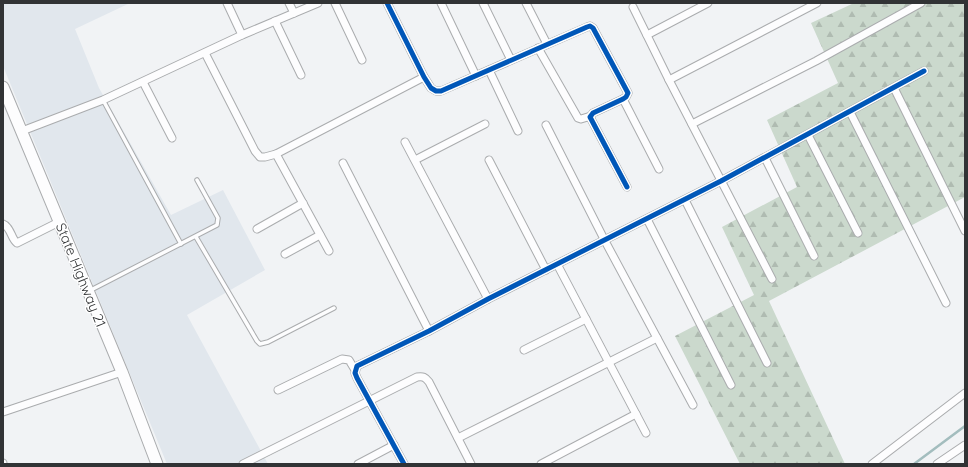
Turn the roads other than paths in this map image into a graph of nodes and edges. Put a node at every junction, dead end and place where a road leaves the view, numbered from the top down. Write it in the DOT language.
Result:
graph roads {
  1 [pos="227,3"];
  2 [pos="289,3"];
  3 [pos="318,3"];
  4 [pos="334,3"];
  5 [pos="387,3"];
  6 [pos="441,3"];
  7 [pos="483,3"];
  8 [pos="526,3"];
  9 [pos="708,3"];
  10 [pos="817,3"];
  11 [pos="921,3"];
  12 [pos="633,7"];
  13 [pos="294,13"];
  14 [pos="275,21"];
  15 [pos="242,35"];
  16 [pos="647,35"];
  17 [pos="547,44"];
  18 [pos="538,48"];
  19 [pos="205,53"];
  20 [pos="362,60"];
  21 [pos="511,60"];
  22 [pos="489,70"];
  23 [pos="924,71"];
  24 [pos="301,75"];
  25 [pos="476,76"];
  26 [pos="424,78"];
  27 [pos="669,80"];
  28 [pos="143,82"];
  29 [pos="3,87"];
  30 [pos="894,88"];
  31 [pos="623,99"];
  32 [pos="5,100"];
  33 [pos="103,100"];
  34 [pos="850,112"];
  35 [pos="591,116"];
  36 [pos="484,124"];
  37 [pos="692,124"];
  38 [pos="546,125"];
  39 [pos="518,131"];
  40 [pos="22,132"];
  41 [pos="808,135"];
  42 [pos="172,138"];
  43 [pos="405,142"];
  44 [pos="276,154"];
  45 [pos="765,158"];
  46 [pos="415,160"];
  47 [pos="489,160"];
  48 [pos="344,163"];
  49 [pos="659,169"];
  50 [pos="198,180"];
  51 [pos="721,181"];
  52 [pos="627,187"];
  53 [pos="685,200"];
  54 [pos="303,203"];
  55 [pos="647,219"];
  56 [pos="59,222"];
  57 [pos="3,224"];
  58 [pos="257,229"];
  59 [pos="965,231"];
  60 [pos="858,233"];
  61 [pos="320,235"];
  62 [pos="196,236"];
  63 [pos="605,241"];
  64 [pos="181,244"];
  65 [pos="329,251"];
  66 [pos="285,254"];
  67 [pos="814,256"];
  68 [pos="557,264"];
  69 [pos="546,270"];
  70 [pos="772,279"];
  71 [pos="87,291"];
  72 [pos="488,299"];
  73 [pos="946,303"];
  74 [pos="334,308"];
  75 [pos="586,318"];
  76 [pos="429,331"];
  77 [pos="657,338"];
  78 [pos="524,350"];
  79 [pos="610,362"];
  80 [pos="767,363"];
  81 [pos="355,370"];
  82 [pos="122,372"];
  83 [pos="731,385"];
  84 [pos="278,390"];
  85 [pos="965,393"];
  86 [pos="369,401"];
  87 [pos="693,405"];
  88 [pos="3,412"];
  89 [pos="636,414"];
  90 [pos="646,433"];
  91 [pos="458,438"];
  92 [pos="965,445"];
  93 [pos="394,446"];
  94 [pos="157,464"];
  95 [pos="243,464"];
  96 [pos="358,464"];
  97 [pos="404,464"];
  98 [pos="471,464"];
  99 [pos="541,464"];
  100 [pos="872,464"];
  101 [pos="938,464"];
  1 -- 15 [label="street"];
  2 -- 13 [label="street"];
  3 -- 13 [label="street"];
  4 -- 20 [label="street"];
  5 -- 26 [label="street"];
  6 -- 25 [label="street"];
  7 -- 21 [label="street"];
  8 -- 17 [label="street"];
  9 -- 16 [label="street"];
  10 -- 27 [label="street"];
  11 -- 37 [label="street"];
  12 -- 16 [label="street"];
  13 -- 14 [label="street"];
  14 -- 15 [label="street"];
  14 -- 24 [label="street"];
  15 -- 19 [label="street"];
  16 -- 27 [label="street"];
  17 -- 18 [label="street"];
  17 -- 31 [label="street"];
  18 -- 21 [label="street"];
  18 -- 35 [label="street"];
  19 -- 28 [label="street"];
  19 -- 44 [label="street"];
  21 -- 22 [label="street"];
  22 -- 25 [label="street"];
  22 -- 39 [label="street"];
  23 -- 30 [label="street"];
  25 -- 26 [label="street"];
  26 -- 44 [label="street"];
  27 -- 37 [label="street"];
  28 -- 33 [label="street"];
  28 -- 42 [label="street"];
  29 -- 32 [label="highway, State Highway 21"];
  30 -- 34 [label="street"];
  30 -- 59 [label="street"];
  31 -- 35 [label="street"];
  31 -- 49 [label="street"];
  32 -- 40 [label="highway, State Highway 21"];
  33 -- 40 [label="street"];
  33 -- 64 [label="lane"];
  34 -- 41 [label="street"];
  34 -- 73 [label="street"];
  35 -- 52 [label="street"];
  36 -- 46 [label="street"];
  37 -- 51 [label="street"];
  38 -- 63 [label="street"];
  40 -- 56 [label="highway, State Highway 21"];
  41 -- 45 [label="street"];
  41 -- 60 [label="street"];
  43 -- 46 [label="street"];
  44 -- 54 [label="street"];
  45 -- 51 [label="street"];
  45 -- 67 [label="street"];
  46 -- 72 [label="street"];
  47 -- 69 [label="street"];
  48 -- 76 [label="street"];
  50 -- 62 [label="lane"];
  51 -- 53 [label="street"];
  51 -- 70 [label="street"];
  53 -- 55 [label="street"];
  53 -- 80 [label="street"];
  54 -- 58 [label="street"];
  54 -- 61 [label="street"];
  55 -- 63 [label="street"];
  55 -- 83 [label="street"];
  56 -- 57 [label="street"];
  56 -- 71 [label="highway, State Highway 21"];
  61 -- 65 [label="street"];
  61 -- 66 [label="street"];
  62 -- 64 [label="lane"];
  62 -- 74 [label="lane"];
  63 -- 68 [label="street"];
  63 -- 77 [label="street"];
  64 -- 71 [label="lane"];
  68 -- 69 [label="street"];
  68 -- 75 [label="street"];
  69 -- 72 [label="street"];
  71 -- 82 [label="highway, State Highway 21"];
  72 -- 76 [label="street"];
  75 -- 78 [label="street"];
  75 -- 79 [label="street"];
  76 -- 81 [label="street"];
  77 -- 79 [label="street"];
  77 -- 87 [label="street"];
  79 -- 89 [label="street"];
  79 -- 91 [label="street"];
  81 -- 84 [label="street"];
  81 -- 86 [label="street"];
  82 -- 88 [label="street"];
  82 -- 94 [label="highway, State Highway 21"];
  85 -- 100 [label="street"];
  86 -- 91 [label="street"];
  86 -- 93 [label="street"];
  86 -- 95 [label="street"];
  89 -- 90 [label="street"];
  89 -- 99 [label="street"];
  91 -- 98 [label="street"];
  92 -- 101 [label="street"];
  93 -- 96 [label="street"];
  93 -- 97 [label="street"];
}
